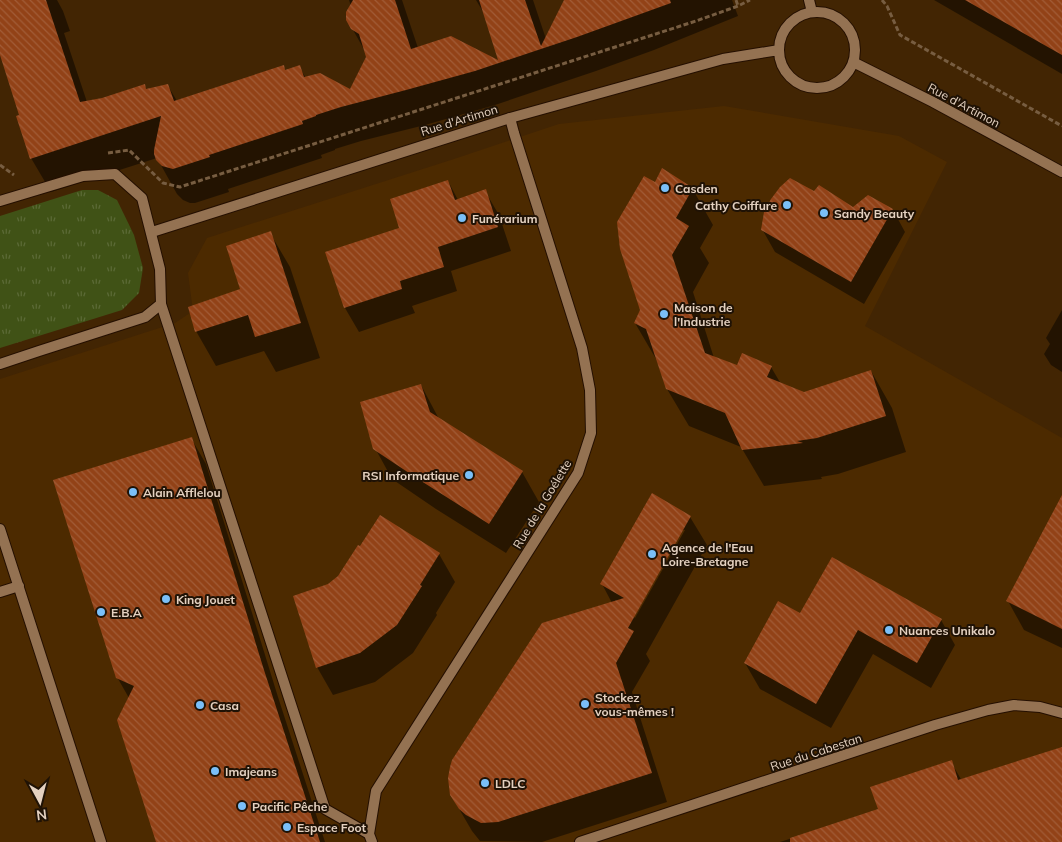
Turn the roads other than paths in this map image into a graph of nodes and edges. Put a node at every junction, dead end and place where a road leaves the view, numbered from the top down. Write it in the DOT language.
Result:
graph roads {
  1 [pos="809,0"];
  2 [pos="812,12"];
  3 [pos="779,50"];
  4 [pos="853,62"];
  5 [pos="510,118"];
  6 [pos="1062,172"];
  7 [pos="0,201"];
  8 [pos="152,232"];
  9 [pos="161,304"];
  10 [pos="0,364"];
  11 [pos="0,529"];
  12 [pos="19,586"];
  13 [pos="0,592"];
  14 [pos="1062,713"];
  15 [pos="371,838"];
  16 [pos="101,842"];
  17 [pos="580,842"];
  1 -- 2 [label="street"];
  2 -- 3 [label="street"];
  2 -- 4 [label="street"];
  3 -- 4 [label="street"];
  3 -- 5 [label="street, Rue d'Artimon"];
  4 -- 6 [label="street, Rue d'Artimon"];
  5 -- 8 [label="street, Rue d'Artimon"];
  5 -- 15 [label="street, Rue de la Goélette"];
  7 -- 8 [label="street"];
  8 -- 9 [label="street"];
  9 -- 10 [label="street"];
  9 -- 15 [label="street"];
  11 -- 12 [label="street"];
  12 -- 13 [label="street"];
  12 -- 16 [label="street"];
  14 -- 17 [label="street, Rue du Cabestan"];
}
